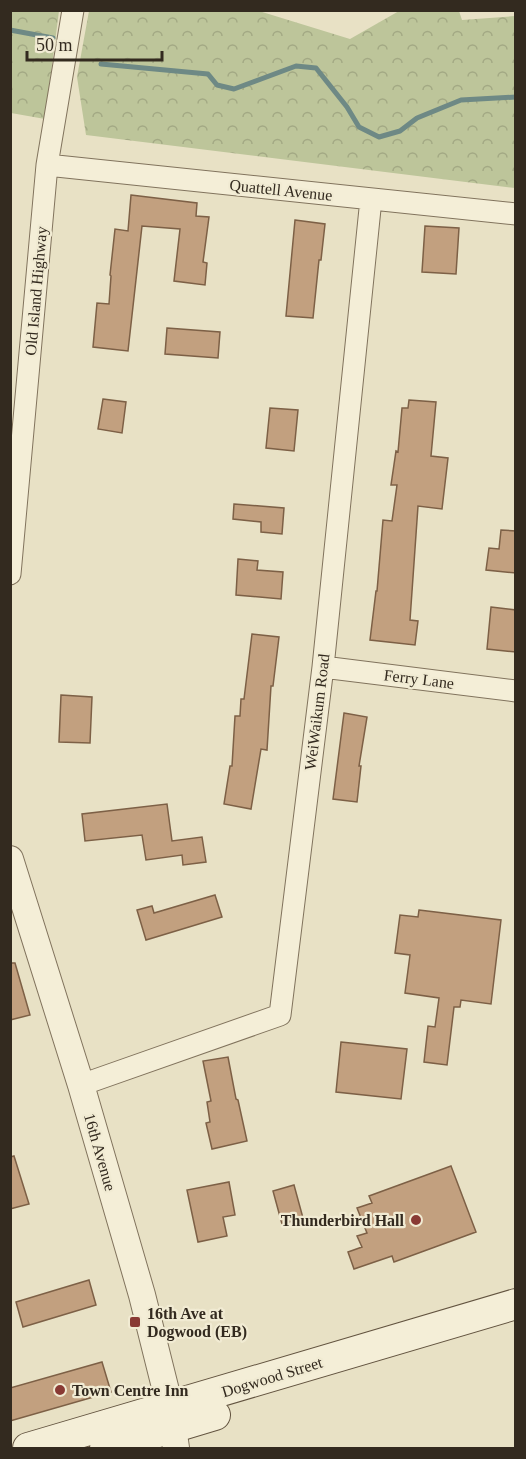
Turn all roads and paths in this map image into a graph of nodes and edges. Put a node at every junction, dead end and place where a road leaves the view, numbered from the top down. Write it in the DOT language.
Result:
graph roads {
  1 [pos="73,10"];
  2 [pos="47,165"];
  3 [pos="371,199"];
  4 [pos="516,214"];
  5 [pos="10,574"];
  6 [pos="323,667"];
  7 [pos="516,691"];
  8 [pos="10,859"];
  9 [pos="81,1085"];
  10 [pos="516,1304"];
  11 [pos="516,1322"];
  12 [pos="174,1428"];
  13 [pos="28,1449"];
  14 [pos="105,1449"];
  1 -- 2 [label="street, Old Island Highway"];
  2 -- 3 [label="street, Quattell Avenue"];
  2 -- 5 [label="street, Old Island Highway"];
  3 -- 4 [label="street, Quattell Avenue"];
  3 -- 6 [label="street, WeiWaikum Road"];
  6 -- 7 [label="street, Ferry Lane"];
  6 -- 9 [label="street, WeiWaikum Road"];
  8 -- 9 [label="street, 16th Avenue"];
  9 -- 12 [label="street, 16th Avenue"];
  10 -- 12 [label="main road, Dogwood Street"];
  11 -- 12 [label="main road, Dogwood Street"];
  12 -- 13 [label="main road, Dogwood Street"];
  12 -- 14 [label="main road, Dogwood Street"];
}
